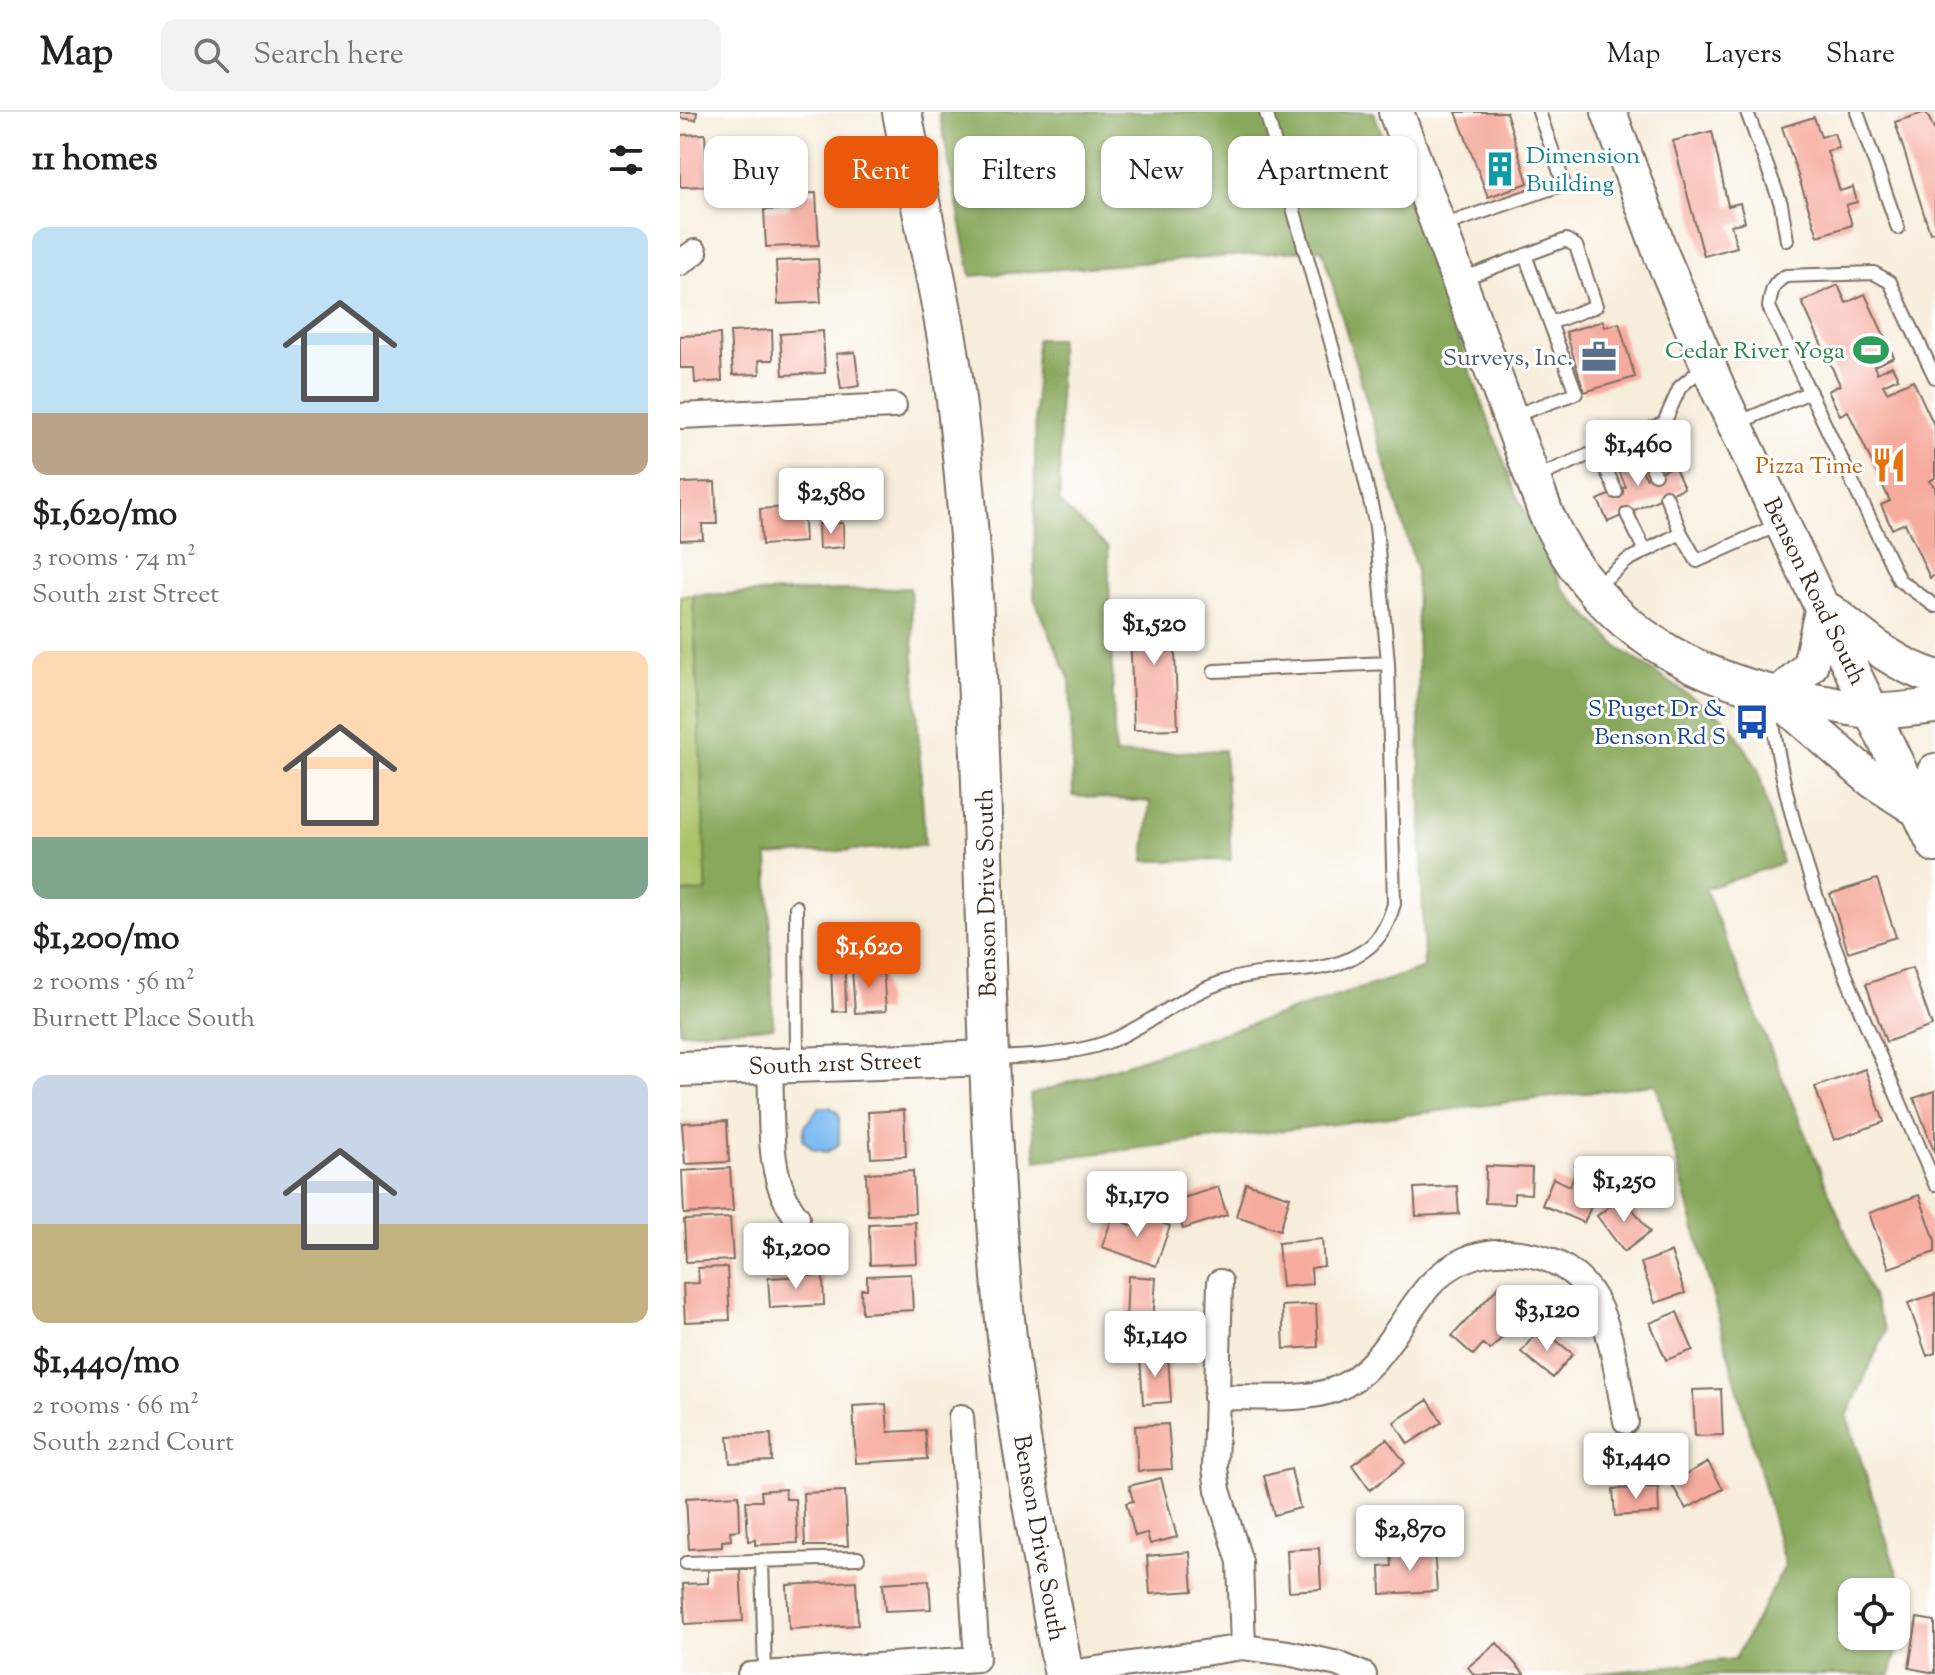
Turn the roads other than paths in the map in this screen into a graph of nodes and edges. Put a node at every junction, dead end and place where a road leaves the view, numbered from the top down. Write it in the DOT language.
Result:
graph roads {
  1 [pos="902,112"];
  2 [pos="1266,112"];
  3 [pos="1396,112"];
  4 [pos="1539,112"];
  5 [pos="1609,112"];
  6 [pos="1747,112"];
  7 [pos="1857,112"];
  8 [pos="1439,227"];
  9 [pos="1898,228"];
  10 [pos="1787,240"];
  11 [pos="1525,255"];
  12 [pos="1459,280"];
  13 [pos="1550,323"];
  14 [pos="1708,364"];
  15 [pos="1935,377"];
  16 [pos="1810,392"];
  17 [pos="894,406"];
  18 [pos="680,416"];
  19 [pos="1510,418"];
  20 [pos="1735,424"];
  21 [pos="1638,434"];
  22 [pos="1598,451"];
  23 [pos="1655,474"];
  24 [pos="1533,478"];
  25 [pos="1616,492"];
  26 [pos="1666,496"];
  27 [pos="1627,514"];
  28 [pos="1783,522"];
  29 [pos="1681,533"];
  30 [pos="1645,551"];
  31 [pos="1592,590"];
  32 [pos="1823,606"];
  33 [pos="1935,606"];
  34 [pos="1388,663"];
  35 [pos="1214,671"];
  36 [pos="1935,677"];
  37 [pos="1772,695"];
  38 [pos="1935,706"];
  39 [pos="1874,711"];
  40 [pos="1935,771"];
  41 [pos="1918,810"];
  42 [pos="1935,845"];
  43 [pos="796,907"];
  44 [pos="990,1058"];
  45 [pos="784,1064"];
  46 [pos="680,1069"];
  47 [pos="1935,1184"];
  48 [pos="797,1217"];
  49 [pos="1220,1282"];
  50 [pos="1216,1397"];
  51 [pos="961,1417"];
  52 [pos="1626,1421"];
  53 [pos="858,1558"];
  54 [pos="762,1560"];
  55 [pos="686,1563"];
  56 [pos="1243,1647"];
  57 [pos="964,1665"];
  58 [pos="758,1674"];
  59 [pos="1064,1674"];
  60 [pos="1364,1675"];
  1 -- 44 [label="main road, Benson Drive South"];
  2 -- 34 [label="lane"];
  3 -- 8 [label="street"];
  4 -- 8 [label="lane"];
  5 -- 14 [label="street, Benson Road South"];
  6 -- 10 [label="lane"];
  7 -- 9 [label="lane"];
  8 -- 12 [label="street"];
  11 -- 12 [label="lane"];
  11 -- 13 [label="lane"];
  11 -- 13 [label="lane"];
  12 -- 19 [label="street"];
  13 -- 19 [label="lane"];
  14 -- 20 [label="street, Benson Road South"];
  14 -- 21 [label="lane"];
  15 -- 16 [label="lane"];
  16 -- 20 [label="lane"];
  16 -- 33 [label="lane"];
  17 -- 18 [label="street"];
  19 -- 24 [label="street"];
  20 -- 28 [label="street, Benson Road South"];
  21 -- 22 [label="lane"];
  21 -- 23 [label="lane"];
  22 -- 24 [label="lane"];
  22 -- 25 [label="lane"];
  24 -- 31 [label="street"];
  26 -- 29 [label="lane"];
  27 -- 30 [label="lane"];
  28 -- 29 [label="lane"];
  28 -- 32 [label="street, Benson Road South"];
  29 -- 30 [label="lane"];
  30 -- 31 [label="lane"];
  31 -- 37 [label="street"];
  32 -- 36 [label="street"];
  32 -- 37 [label="street"];
  32 -- 39 [label="street, Benson Road South"];
  34 -- 35 [label="lane"];
  34 -- 44 [label="lane"];
  37 -- 39 [label="street"];
  37 -- 41 [label="street"];
  37 -- 47 [label="lane"];
  38 -- 39 [label="street"];
  39 -- 41 [label="street, Benson Road South"];
  40 -- 41 [label="street"];
  41 -- 42 [label="street, Benson Road South"];
  43 -- 45 [label="lane"];
  44 -- 45 [label="street, South 21st Street"];
  44 -- 59 [label="main road, Benson Drive South"];
  45 -- 46 [label="street, South 21st Street"];
  45 -- 48 [label="street"];
  49 -- 50 [label="street"];
  50 -- 52 [label="street"];
  50 -- 56 [label="street"];
  51 -- 57 [label="street"];
  53 -- 54 [label="lane"];
  54 -- 55 [label="lane"];
  54 -- 58 [label="lane"];
  56 -- 59 [label="street"];
  56 -- 60 [label="street"];
  57 -- 58 [label="street"];
}
